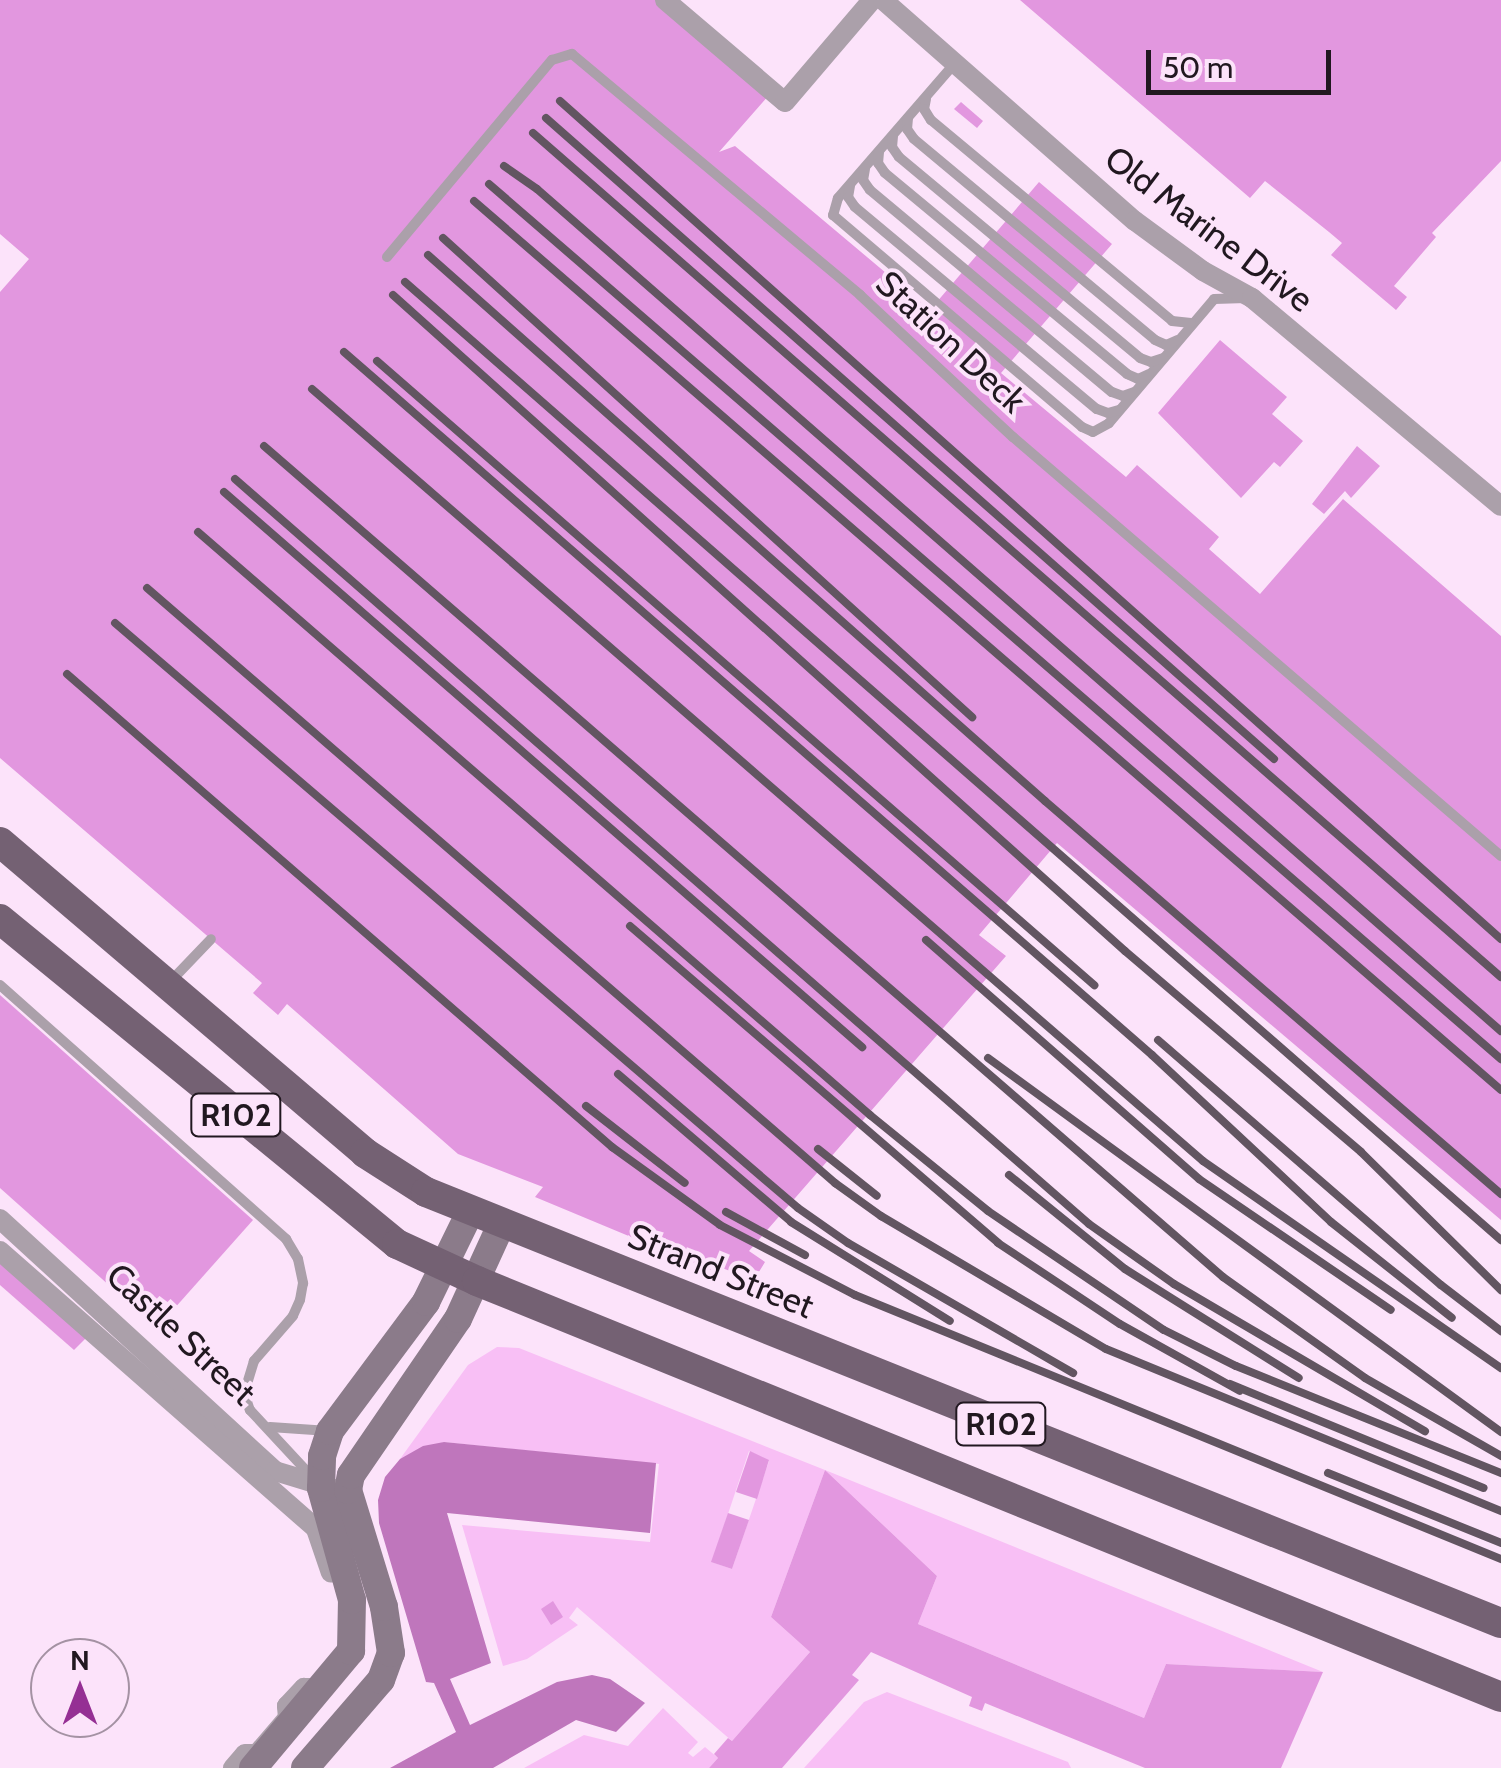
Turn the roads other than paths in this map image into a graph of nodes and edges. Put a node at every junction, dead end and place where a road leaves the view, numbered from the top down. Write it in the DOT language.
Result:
graph roads {
  1 [pos="665,0"];
  2 [pos="872,0"];
  3 [pos="882,0"];
  4 [pos="954,63"];
  5 [pos="929,93"];
  6 [pos="912,113"];
  7 [pos="896,131"];
  8 [pos="883,146"];
  9 [pos="868,164"];
  10 [pos="853,180"];
  11 [pos="387,257"];
  12 [pos="1252,298"];
  13 [pos="1194,322"];
  14 [pos="1181,336"];
  15 [pos="1167,354"];
  16 [pos="1153,370"];
  17 [pos="1138,388"];
  18 [pos="1124,405"];
  19 [pos="1501,506"];
  20 [pos="0,842"];
  21 [pos="1501,856"];
  22 [pos="0,919"];
  23 [pos="212,938"];
  24 [pos="167,984"];
  25 [pos="0,986"];
  26 [pos="470,1212"];
  27 [pos="0,1219"];
  28 [pos="501,1225"];
  29 [pos="0,1251"];
  30 [pos="444,1268"];
  31 [pos="477,1281"];
  32 [pos="270,1428"];
  33 [pos="330,1431"];
  34 [pos="334,1489"];
  35 [pos="1501,1623"];
  36 [pos="1501,1698"];
  37 [pos="233,1768"];
  38 [pos="253,1768"];
  39 [pos="304,1768"];
  1 -- 2 [label="street"];
  3 -- 4 [label="street, Old Marine Drive"];
  4 -- 5 [label="lane"];
  4 -- 12 [label="street, Old Marine Drive"];
  5 -- 6 [label="lane"];
  5 -- 13 [label="lane"];
  6 -- 7 [label="lane"];
  6 -- 14 [label="lane"];
  7 -- 8 [label="lane"];
  7 -- 15 [label="lane"];
  8 -- 9 [label="lane"];
  8 -- 16 [label="lane"];
  9 -- 10 [label="lane"];
  9 -- 17 [label="lane"];
  10 -- 18 [label="lane"];
  10 -- 18 [label="lane"];
  11 -- 21 [label="lane, Station Deck"];
  12 -- 13 [label="lane"];
  12 -- 19 [label="street, Old Marine Drive"];
  13 -- 14 [label="lane"];
  14 -- 15 [label="lane"];
  15 -- 16 [label="lane"];
  16 -- 17 [label="lane"];
  17 -- 18 [label="lane"];
  20 -- 24 [label="main road, Strand Street / R102"];
  22 -- 30 [label="main road, R102"];
  23 -- 24 [label="lane"];
  24 -- 26 [label="main road, Strand Street / R102"];
  25 -- 32 [label="lane"];
  26 -- 28 [label="main road, Strand Street / R102"];
  26 -- 30 [label="main road"];
  27 -- 34 [label="street, Castle Street"];
  28 -- 31 [label="main road"];
  28 -- 35 [label="main road, Strand Street / R102"];
  29 -- 37 [label="street"];
  30 -- 31 [label="main road, R102"];
  30 -- 33 [label="main road"];
  31 -- 34 [label="main road"];
  31 -- 36 [label="main road, R102"];
  32 -- 33 [label="lane"];
  32 -- 34 [label="lane"];
  33 -- 34 [label="main road"];
  34 -- 38 [label="main road"];
  34 -- 39 [label="main road"];
}
